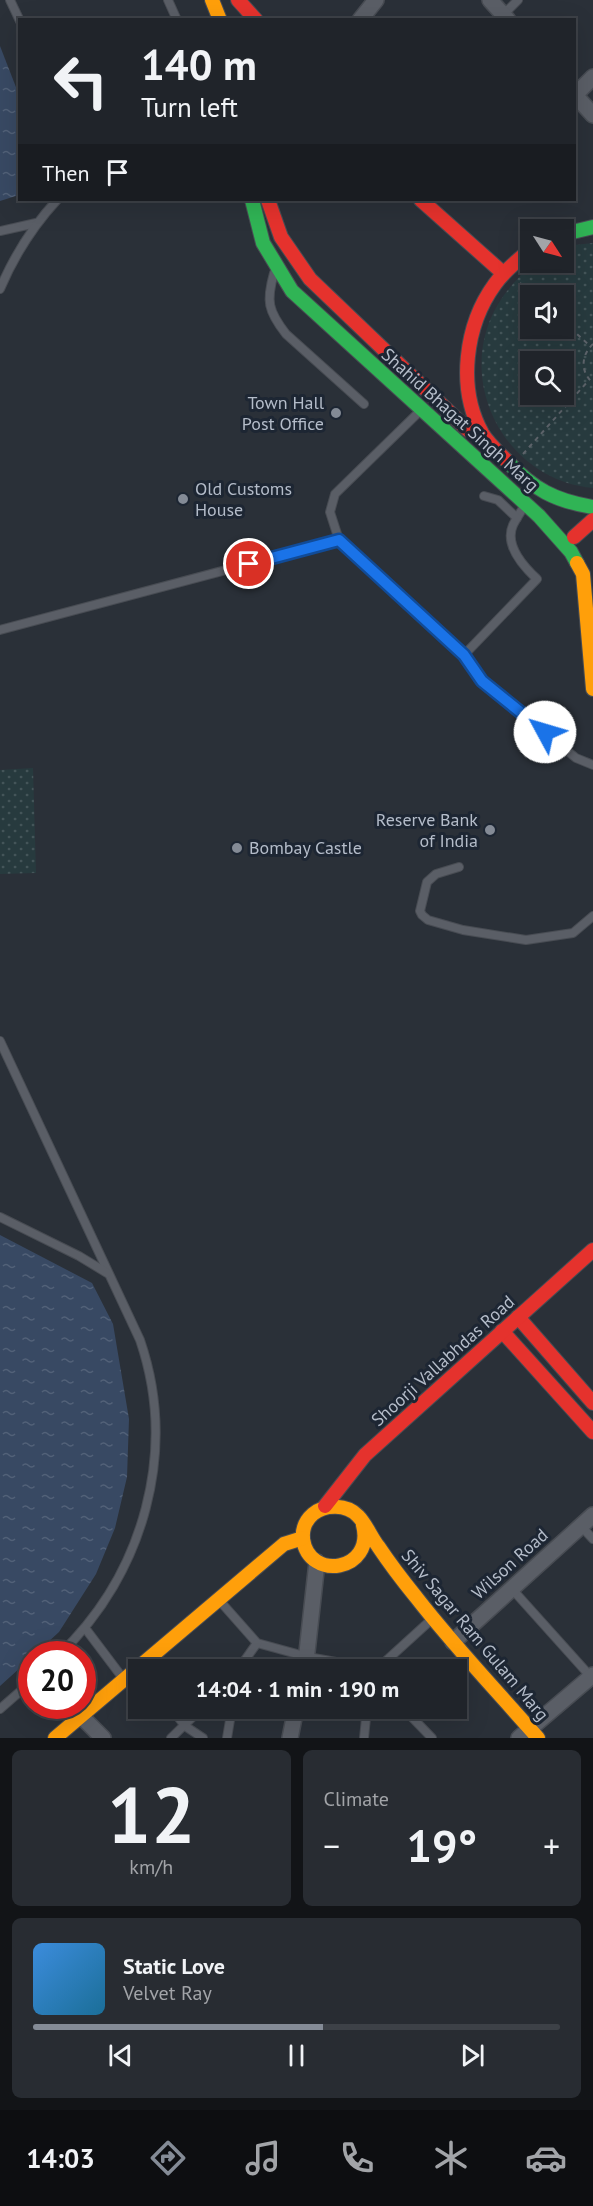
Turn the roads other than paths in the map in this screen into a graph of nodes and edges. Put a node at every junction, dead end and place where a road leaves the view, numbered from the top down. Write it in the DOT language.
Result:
graph roads {
  1 [pos="10,0"];
  2 [pos="168,0"];
  3 [pos="212,0"];
  4 [pos="238,0"];
  5 [pos="376,0"];
  6 [pos="490,0"];
  7 [pos="518,0"];
  8 [pos="505,17"];
  9 [pos="19,18"];
  10 [pos="176,18"];
  11 [pos="219,18"];
  12 [pos="254,18"];
  13 [pos="362,18"];
  14 [pos="593,77"];
  15 [pos="576,94"];
  16 [pos="576,96"];
  17 [pos="593,115"];
  18 [pos="56,201"];
  19 [pos="252,201"];
  20 [pos="268,201"];
  21 [pos="422,201"];
  22 [pos="36,223"];
  23 [pos="593,227"];
  24 [pos="0,231"];
  25 [pos="574,232"];
  26 [pos="281,237"];
  27 [pos="263,243"];
  28 [pos="520,262"];
  29 [pos="276,266"];
  30 [pos="509,276"];
  31 [pos="0,289"];
  32 [pos="468,393"];
  33 [pos="435,397"];
  34 [pos="364,404"];
  35 [pos="421,410"];
  36 [pos="455,416"];
  37 [pos="458,443"];
  38 [pos="484,495"];
  39 [pos="526,504"];
  40 [pos="593,507"];
  41 [pos="517,518"];
  42 [pos="593,520"];
  43 [pos="574,537"];
  44 [pos="339,540"];
  45 [pos="581,556"];
  46 [pos="0,630"];
  47 [pos="464,655"];
  48 [pos="593,688"];
  49 [pos="593,765"];
  50 [pos="459,867"];
  51 [pos="593,916"];
  52 [pos="0,1041"];
  53 [pos="0,1217"];
  54 [pos="593,1250"];
  55 [pos="109,1273"];
  56 [pos="518,1317"];
  57 [pos="502,1331"];
  58 [pos="591,1398"];
  59 [pos="573,1410"];
  60 [pos="593,1432"];
  61 [pos="325,1506"];
  62 [pos="593,1515"];
  63 [pos="363,1525"];
  64 [pos="581,1526"];
  65 [pos="303,1538"];
  66 [pos="593,1539"];
  67 [pos="317,1562"];
  68 [pos="512,1589"];
  69 [pos="218,1599"];
  70 [pos="433,1618"];
  71 [pos="85,1628"];
  72 [pos="72,1641"];
  73 [pos="453,1642"];
  74 [pos="257,1643"];
  75 [pos="246,1659"];
  76 [pos="296,1659"];
  77 [pos="306,1659"];
  78 [pos="388,1659"];
  79 [pos="592,1677"];
  80 [pos="124,1679"];
  81 [pos="18,1693"];
  82 [pos="96,1704"];
  83 [pos="0,1709"];
  84 [pos="79,1719"];
  85 [pos="84,1719"];
  86 [pos="180,1719"];
  87 [pos="192,1719"];
  88 [pos="230,1719"];
  89 [pos="294,1719"];
  90 [pos="366,1719"];
  91 [pos="414,1719"];
  92 [pos="185,1726"];
  93 [pos="529,1735"];
  94 [pos="55,1738"];
  95 [pos="103,1738"];
  96 [pos="171,1738"];
  97 [pos="203,1738"];
  98 [pos="227,1738"];
  99 [pos="290,1738"];
  100 [pos="364,1738"];
  101 [pos="432,1738"];
  1 -- 9 [label="lane"];
  2 -- 10 [label="lane"];
  3 -- 11 [label="street"];
  4 -- 12 [label="street"];
  5 -- 13 [label="street"];
  6 -- 8 [label="street"];
  7 -- 8 [label="lane"];
  14 -- 15 [label="street"];
  16 -- 17 [label="street"];
  18 -- 22 [label="lane"];
  19 -- 27 [label="street, Shahid Bhagat Singh Marg"];
  20 -- 26 [label="street, Shahid Bhagat Singh Marg"];
  21 -- 30 [label="street"];
  22 -- 24 [label="lane"];
  22 -- 31 [label="lane"];
  23 -- 25 [label="street"];
  26 -- 27 [label="street"];
  26 -- 33 [label="street, Shahid Bhagat Singh Marg"];
  27 -- 29 [label="street, Shahid Bhagat Singh Marg"];
  28 -- 30 [label="street"];
  29 -- 34 [label="lane"];
  29 -- 35 [label="street, Shahid Bhagat Singh Marg"];
  30 -- 32 [label="street"];
  32 -- 36 [label="street"];
  32 -- 40 [label="street"];
  33 -- 35 [label="lane"];
  33 -- 36 [label="street, Shahid Bhagat Singh Marg"];
  35 -- 37 [label="street, Shahid Bhagat Singh Marg"];
  35 -- 44 [label="lane"];
  36 -- 37 [label="street"];
  36 -- 43 [label="street, Shahid Bhagat Singh Marg"];
  37 -- 39 [label="street, Shahid Bhagat Singh Marg"];
  38 -- 41 [label="lane"];
  39 -- 41 [label="lane"];
  39 -- 45 [label="street, Shahid Bhagat Singh Marg"];
  41 -- 47 [label="lane"];
  42 -- 43 [label="street"];
  43 -- 45 [label="street, Shahid Bhagat Singh Marg"];
  44 -- 46 [label="lane"];
  44 -- 47 [label="lane"];
  45 -- 48 [label="street, Shahid Bhagat Singh Marg"];
  47 -- 49 [label="lane"];
  50 -- 51 [label="lane"];
  52 -- 55 [label="lane"];
  53 -- 55 [label="lane"];
  54 -- 56 [label="street, Shoorji Vallabhdas Road"];
  55 -- 71 [label="lane"];
  56 -- 57 [label="street, Shoorji Vallabhdas Road"];
  56 -- 58 [label="street"];
  57 -- 59 [label="street"];
  57 -- 61 [label="street, Shoorji Vallabhdas Road"];
  58 -- 59 [label="street"];
  59 -- 60 [label="street"];
  61 -- 63 [label="street"];
  61 -- 65 [label="street"];
  62 -- 64 [label="street, Wilson Road"];
  63 -- 67 [label="street"];
  63 -- 70 [label="street, Shiv Sagar Ram Gulam Marg"];
  64 -- 66 [label="lane"];
  64 -- 68 [label="street, Wilson Road"];
  65 -- 67 [label="street"];
  65 -- 69 [label="street"];
  67 -- 77 [label="street"];
  68 -- 73 [label="street, Wilson Road"];
  68 -- 79 [label="lane"];
  69 -- 74 [label="lane"];
  69 -- 80 [label="street"];
  70 -- 73 [label="street, Shiv Sagar Ram Gulam Marg"];
  70 -- 78 [label="lane"];
  71 -- 72 [label="lane"];
  71 -- 80 [label="lane"];
  73 -- 93 [label="street, Shiv Sagar Ram Gulam Marg"];
  74 -- 75 [label="lane"];
  74 -- 76 [label="lane"];
  79 -- 93 [label="street"];
  80 -- 82 [label="street"];
  81 -- 83 [label="lane"];
  84 -- 94 [label="street"];
  85 -- 95 [label="street"];
  86 -- 92 [label="lane"];
  87 -- 92 [label="lane"];
  88 -- 98 [label="lane"];
  89 -- 99 [label="street"];
  90 -- 100 [label="lane"];
  91 -- 101 [label="lane"];
  92 -- 96 [label="lane"];
  92 -- 97 [label="lane"];
}
